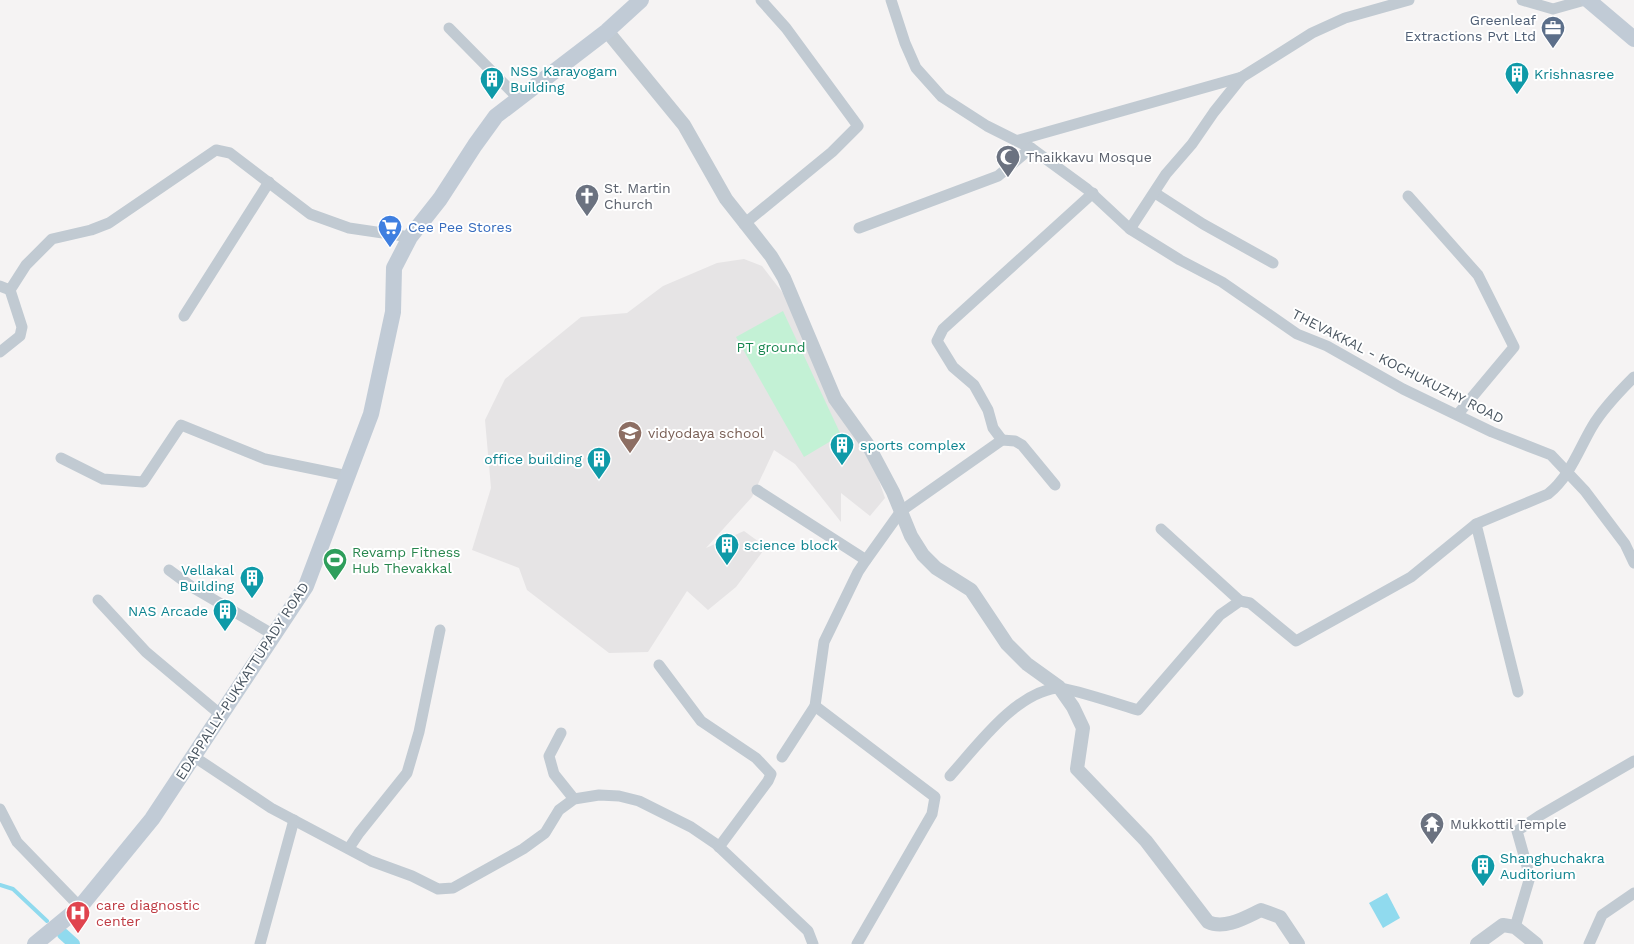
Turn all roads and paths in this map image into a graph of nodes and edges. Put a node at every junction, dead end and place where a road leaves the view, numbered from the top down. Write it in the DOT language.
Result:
graph roads {
  1 [pos="641,0"];
  2 [pos="761,0"];
  3 [pos="891,0"];
  4 [pos="1409,0"];
  5 [pos="1522,0"];
  6 [pos="1586,0"];
  7 [pos="449,28"];
  8 [pos="607,31"];
  9 [pos="1634,39"];
  10 [pos="1242,77"];
  11 [pos="518,98"];
  12 [pos="1019,140"];
  13 [pos="1031,148"];
  14 [pos="269,182"];
  15 [pos="1093,193"];
  16 [pos="1155,193"];
  17 [pos="1408,196"];
  18 [pos="744,224"];
  19 [pos="859,228"];
  20 [pos="1130,229"];
  21 [pos="410,237"];
  22 [pos="1273,263"];
  23 [pos="5,292"];
  24 [pos="184,316"];
  25 [pos="0,352"];
  26 [pos="1634,377"];
  27 [pos="1458,414"];
  28 [pos="1002,440"];
  29 [pos="61,458"];
  30 [pos="1569,472"];
  31 [pos="348,476"];
  32 [pos="1055,485"];
  33 [pos="757,490"];
  34 [pos="901,511"];
  35 [pos="1476,524"];
  36 [pos="1161,529"];
  37 [pos="866,560"];
  38 [pos="1634,563"];
  39 [pos="169,570"];
  40 [pos="98,600"];
  41 [pos="1240,601"];
  42 [pos="440,630"];
  43 [pos="274,635"];
  44 [pos="659,665"];
  45 [pos="1059,688"];
  46 [pos="1518,692"];
  47 [pos="815,706"];
  48 [pos="220,715"];
  49 [pos="561,733"];
  50 [pos="193,756"];
  51 [pos="782,757"];
  52 [pos="1634,761"];
  53 [pos="950,776"];
  54 [pos="574,799"];
  55 [pos="0,809"];
  56 [pos="294,820"];
  57 [pos="719,847"];
  58 [pos="350,848"];
  59 [pos="1634,893"];
  60 [pos="80,906"];
  61 [pos="1515,927"];
  62 [pos="35,944"];
  63 [pos="260,944"];
  64 [pos="813,944"];
  65 [pos="857,944"];
  66 [pos="1298,944"];
  67 [pos="1477,944"];
  68 [pos="1536,944"];
  69 [pos="1589,944"];
  1 -- 8 [label="main road, EDAPPALLY-PUKKATTUPADY ROAD"];
  2 -- 18 [label="street"];
  3 -- 12 [label="street, THEVAKKAL - KOCHUKUZHY ROAD"];
  4 -- 10 [label="street"];
  5 -- 6 [label="street"];
  6 -- 9 [label="main road"];
  7 -- 11 [label="street"];
  8 -- 11 [label="main road, EDAPPALLY-PUKKATTUPADY ROAD"];
  8 -- 18 [label="street"];
  10 -- 12 [label="street"];
  10 -- 16 [label="street"];
  11 -- 21 [label="main road, EDAPPALLY-PUKKATTUPADY ROAD"];
  12 -- 13 [label="street, THEVAKKAL - KOCHUKUZHY ROAD"];
  13 -- 15 [label="street, THEVAKKAL - KOCHUKUZHY ROAD"];
  13 -- 19 [label="street"];
  14 -- 21 [label="street"];
  14 -- 23 [label="street"];
  14 -- 24 [label="street"];
  15 -- 20 [label="street, THEVAKKAL - KOCHUKUZHY ROAD"];
  15 -- 28 [label="street"];
  16 -- 20 [label="street"];
  16 -- 22 [label="street"];
  17 -- 27 [label="street"];
  18 -- 34 [label="street"];
  20 -- 27 [label="street, THEVAKKAL - KOCHUKUZHY ROAD"];
  21 -- 31 [label="main road, EDAPPALLY-PUKKATTUPADY ROAD"];
  23 -- 25 [label="street"];
  26 -- 30 [label="street"];
  27 -- 30 [label="street, THEVAKKAL - KOCHUKUZHY ROAD"];
  28 -- 32 [label="street"];
  28 -- 34 [label="street"];
  29 -- 31 [label="street"];
  30 -- 35 [label="street"];
  30 -- 38 [label="street, THEVAKKAL - KOCHUKUZHY ROAD"];
  31 -- 43 [label="main road, EDAPPALLY-PUKKATTUPADY ROAD"];
  33 -- 37 [label="street"];
  34 -- 37 [label="street"];
  34 -- 45 [label="street"];
  35 -- 41 [label="street"];
  35 -- 46 [label="street"];
  36 -- 41 [label="street"];
  37 -- 47 [label="street"];
  39 -- 43 [label="street"];
  40 -- 48 [label="street"];
  41 -- 45 [label="street"];
  42 -- 58 [label="street"];
  43 -- 48 [label="main road, EDAPPALLY-PUKKATTUPADY ROAD"];
  44 -- 57 [label="street"];
  45 -- 53 [label="street"];
  45 -- 66 [label="street"];
  47 -- 51 [label="street"];
  47 -- 65 [label="street"];
  48 -- 50 [label="main road, EDAPPALLY-PUKKATTUPADY ROAD"];
  49 -- 54 [label="street"];
  50 -- 56 [label="street"];
  50 -- 60 [label="main road, EDAPPALLY-PUKKATTUPADY ROAD"];
  52 -- 61 [label="street"];
  54 -- 57 [label="street"];
  54 -- 58 [label="street"];
  55 -- 60 [label="street"];
  56 -- 58 [label="street"];
  56 -- 63 [label="street"];
  57 -- 64 [label="street"];
  59 -- 69 [label="street"];
  60 -- 62 [label="main road, EDAPPALLY-PUKKATTUPADY ROAD"];
  61 -- 67 [label="street"];
  61 -- 68 [label="street"];
}
